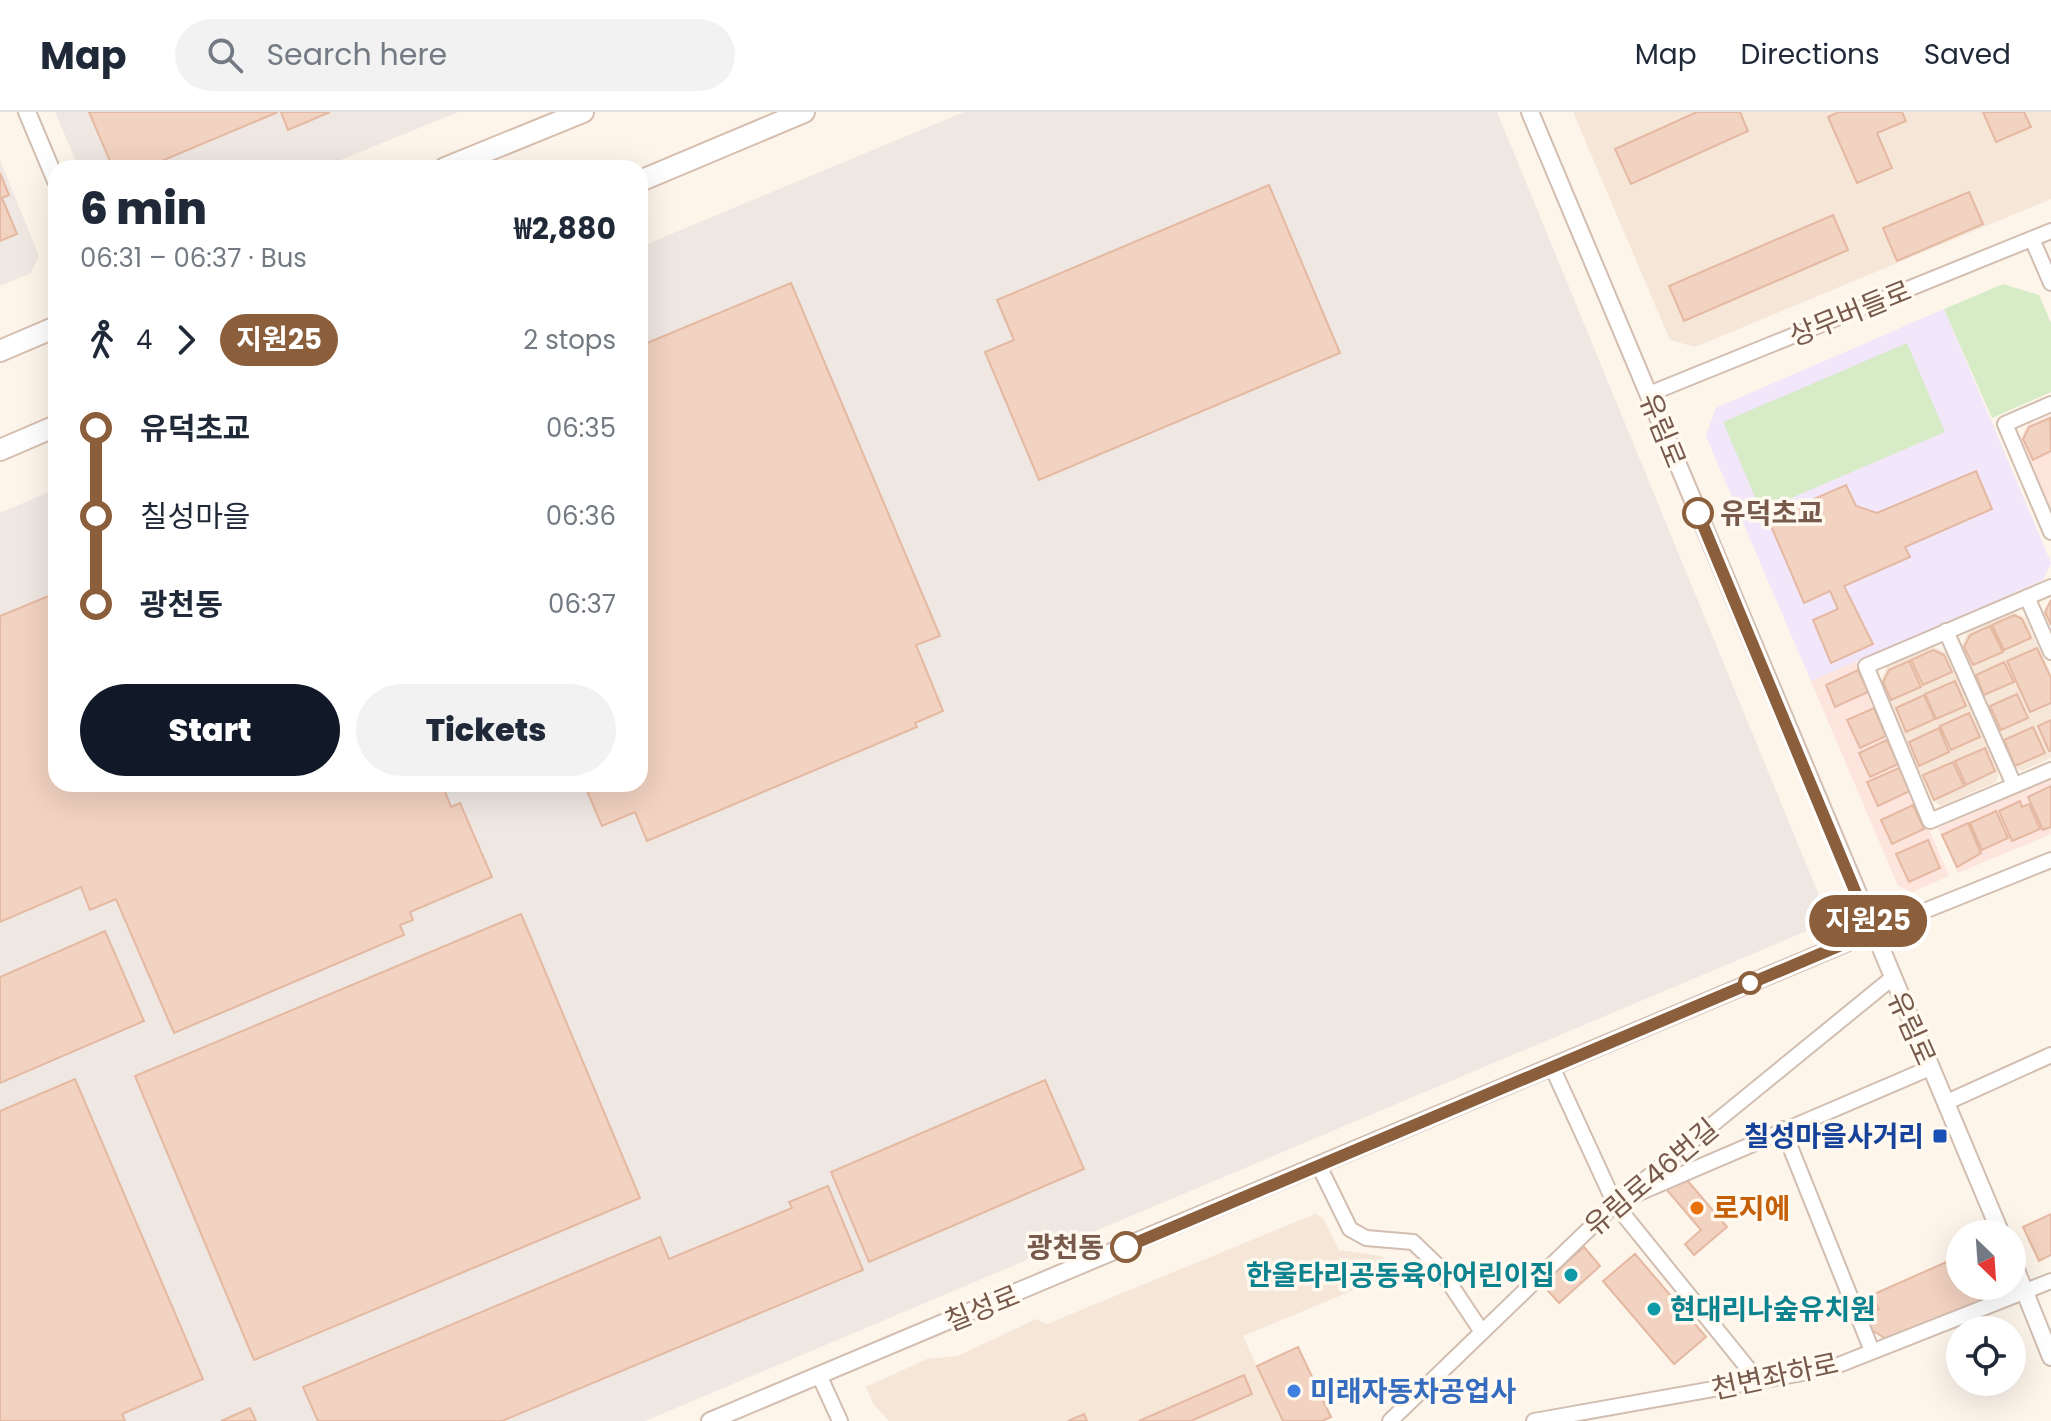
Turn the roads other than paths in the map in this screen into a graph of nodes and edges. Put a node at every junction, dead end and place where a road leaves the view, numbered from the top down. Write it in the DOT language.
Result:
graph roads {
  1 [pos="27,112"];
  2 [pos="583,112"];
  3 [pos="804,112"];
  4 [pos="1530,112"];
  5 [pos="465,160"];
  6 [pos="48,162"];
  7 [pos="648,178"];
  8 [pos="2051,231"];
  9 [pos="2032,239"];
  10 [pos="2051,283"];
  11 [pos="48,330"];
  12 [pos="0,351"];
  13 [pos="1649,394"];
  14 [pos="2051,404"];
  15 [pos="48,429"];
  16 [pos="0,450"];
  17 [pos="2051,532"];
  18 [pos="2051,587"];
  19 [pos="2027,597"];
  20 [pos="1946,631"];
  21 [pos="2051,652"];
  22 [pos="2051,770"];
  23 [pos="2014,785"];
  24 [pos="2051,860"];
  25 [pos="1872,932"];
  26 [pos="1891,979"];
  27 [pos="2051,1055"];
  28 [pos="1552,1067"];
  29 [pos="1930,1068"];
  30 [pos="1945,1103"];
  31 [pos="1783,1129"];
  32 [pos="1319,1166"];
  33 [pos="1615,1204"];
  34 [pos="1995,1220"];
  35 [pos="2051,1281"];
  36 [pos="2026,1292"];
  37 [pos="2026,1295"];
  38 [pos="2004,1300"];
  39 [pos="1482,1332"];
  40 [pos="1872,1351"];
  41 [pos="2051,1357"];
  42 [pos="819,1375"];
  43 [pos="1759,1382"];
  44 [pos="710,1421"];
  45 [pos="840,1421"];
  46 [pos="1390,1421"];
  47 [pos="1534,1421"];
  1 -- 6 [label="street"];
  2 -- 5 [label="main road"];
  3 -- 7 [label="main road"];
  4 -- 13 [label="street, 유림로"];
  8 -- 9 [label="street, 상무버들로"];
  9 -- 10 [label="street"];
  9 -- 13 [label="street, 상무버들로"];
  11 -- 12 [label="main road"];
  13 -- 25 [label="street, 유림로"];
  14 -- 17 [label="street"];
  15 -- 16 [label="main road"];
  18 -- 19 [label="street"];
  19 -- 20 [label="street"];
  19 -- 21 [label="street"];
  20 -- 23 [label="street"];
  20 -- 23 [label="street"];
  22 -- 23 [label="street"];
  24 -- 25 [label="street, 칠성로"];
  25 -- 26 [label="street, 유림로"];
  25 -- 28 [label="street, 칠성로"];
  26 -- 29 [label="street, 유림로"];
  26 -- 33 [label="street, 유림로46번길"];
  27 -- 30 [label="street"];
  28 -- 32 [label="street, 칠성로"];
  28 -- 33 [label="street"];
  29 -- 30 [label="street, 유림로"];
  29 -- 31 [label="street"];
  30 -- 34 [label="street, 유림로"];
  31 -- 33 [label="street"];
  31 -- 40 [label="street"];
  32 -- 39 [label="street"];
  32 -- 42 [label="street, 칠성로"];
  33 -- 39 [label="street, 유림로46번길"];
  33 -- 43 [label="street"];
  35 -- 36 [label="street, 천변좌하로"];
  37 -- 41 [label="street"];
  38 -- 40 [label="street, 천변좌하로"];
  39 -- 46 [label="street, 유림로46번길"];
  40 -- 43 [label="street, 천변좌하로"];
  42 -- 44 [label="street, 칠성로"];
  42 -- 45 [label="street"];
  43 -- 47 [label="street, 천변좌하로"];
}
